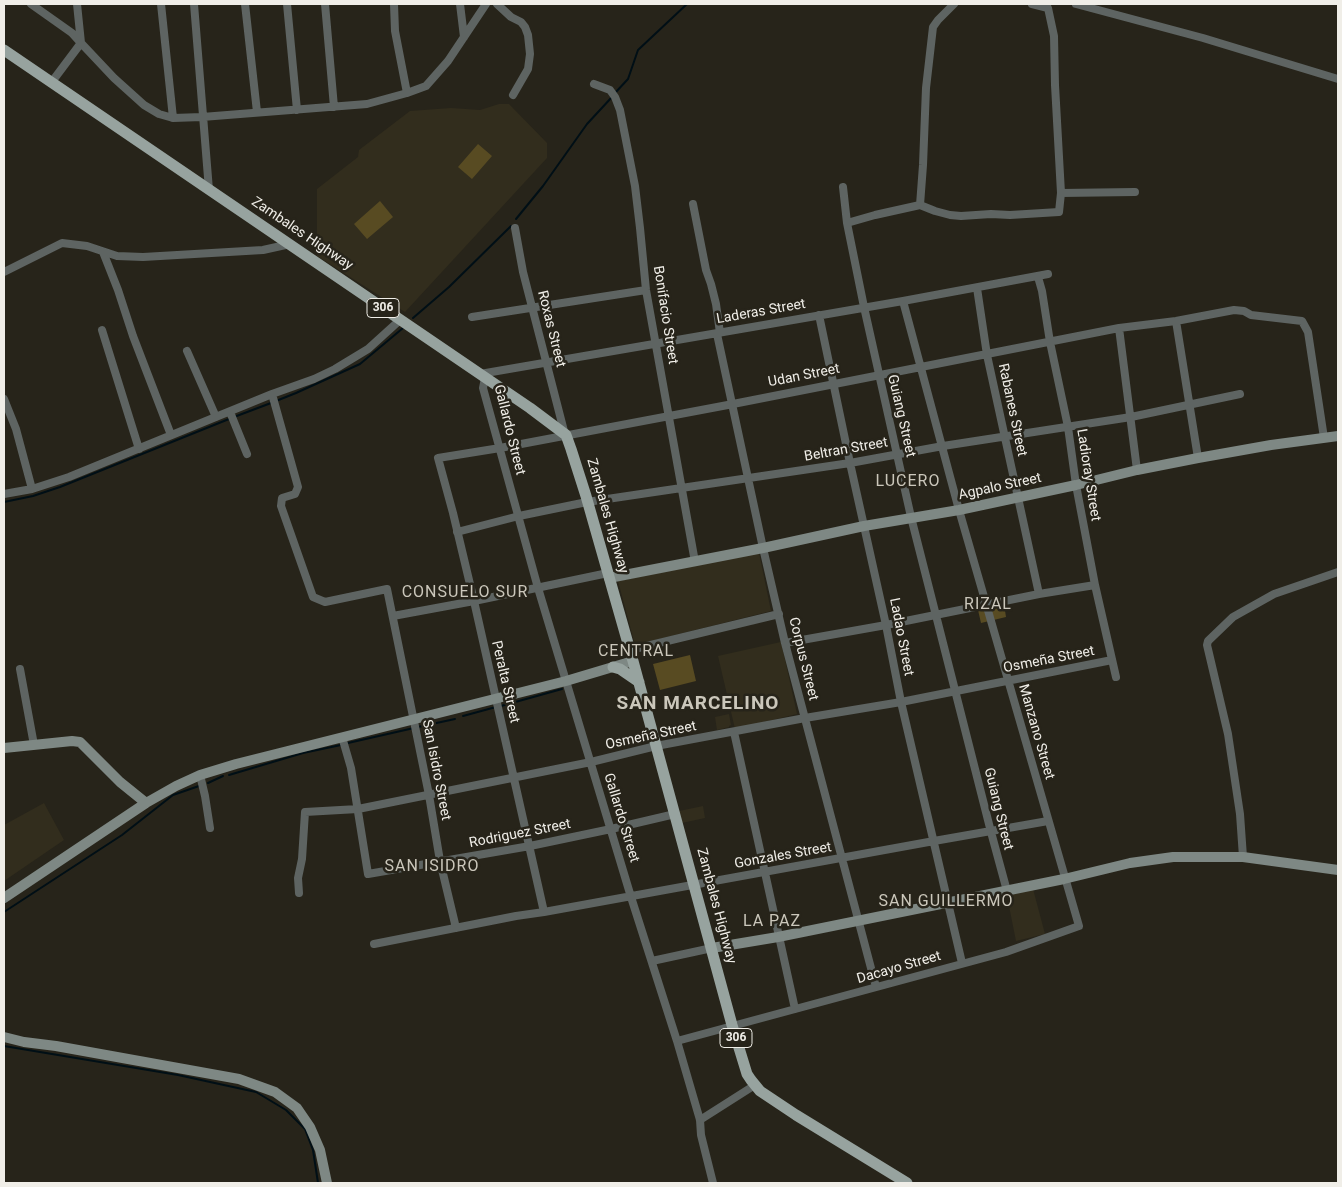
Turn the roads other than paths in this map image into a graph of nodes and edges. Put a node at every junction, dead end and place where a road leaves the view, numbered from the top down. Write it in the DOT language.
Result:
graph roads {
  1 [pos="31,4"];
  2 [pos="77,4"];
  3 [pos="162,4"];
  4 [pos="194,4"];
  5 [pos="245,4"];
  6 [pos="287,4"];
  7 [pos="325,4"];
  8 [pos="394,4"];
  9 [pos="460,4"];
  10 [pos="486,4"];
  11 [pos="497,4"];
  12 [pos="954,4"];
  13 [pos="1032,4"];
  14 [pos="1076,4"];
  15 [pos="1048,6"];
  16 [pos="39,7"];
  17 [pos="464,37"];
  18 [pos="81,43"];
  19 [pos="4,50"];
  20 [pos="1338,79"];
  21 [pos="51,83"];
  22 [pos="594,84"];
  23 [pos="407,94"];
  24 [pos="513,95"];
  25 [pos="334,107"];
  26 [pos="297,110"];
  27 [pos="257,112"];
  28 [pos="202,117"];
  29 [pos="173,118"];
  30 [pos="843,187"];
  31 [pos="209,190"];
  32 [pos="1135,192"];
  33 [pos="1061,193"];
  34 [pos="693,204"];
  35 [pos="920,205"];
  36 [pos="847,223"];
  37 [pos="515,228"];
  38 [pos="290,244"];
  39 [pos="103,252"];
  40 [pos="4,272"];
  41 [pos="1048,274"];
  42 [pos="1038,277"];
  43 [pos="977,288"];
  44 [pos="646,290"];
  45 [pos="903,302"];
  46 [pos="864,307"];
  47 [pos="533,308"];
  48 [pos="819,315"];
  49 [pos="472,317"];
  50 [pos="400,320"];
  51 [pos="1176,321"];
  52 [pos="1119,328"];
  53 [pos="102,330"];
  54 [pos="718,333"];
  55 [pos="1050,342"];
  56 [pos="656,344"];
  57 [pos="187,351"];
  58 [pos="987,355"];
  59 [pos="546,362"];
  60 [pos="921,367"];
  61 [pos="879,374"];
  62 [pos="482,376"];
  63 [pos="833,383"];
  64 [pos="1240,394"];
  65 [pos="273,398"];
  66 [pos="4,399"];
  67 [pos="733,404"];
  68 [pos="1189,405"];
  69 [pos="668,415"];
  70 [pos="232,416"];
  71 [pos="216,417"];
  72 [pos="1131,417"];
  73 [pos="1068,427"];
  74 [pos="566,435"];
  75 [pos="171,436"];
  76 [pos="1005,436"];
  77 [pos="1338,436"];
  78 [pos="1324,438"];
  79 [pos="943,446"];
  80 [pos="500,448"];
  81 [pos="139,449"];
  82 [pos="247,454"];
  83 [pos="897,454"];
  84 [pos="438,458"];
  85 [pos="1198,458"];
  86 [pos="850,463"];
  87 [pos="1137,470"];
  88 [pos="749,478"];
  89 [pos="1076,485"];
  90 [pos="682,488"];
  91 [pos="32,489"];
  92 [pos="5,491"];
  93 [pos="1019,497"];
  94 [pos="587,502"];
  95 [pos="959,510"];
  96 [pos="518,516"];
  97 [pos="911,517"];
  98 [pos="864,526"];
  99 [pos="457,532"];
  100 [pos="763,548"];
  101 [pos="695,562"];
  102 [pos="1338,572"];
  103 [pos="609,576"];
  104 [pos="1095,585"];
  105 [pos="538,588"];
  106 [pos="1039,594"];
  107 [pos="474,602"];
  108 [pos="986,605"];
  109 [pos="779,614"];
  110 [pos="935,615"];
  111 [pos="393,616"];
  112 [pos="886,625"];
  113 [pos="785,643"];
  114 [pos="632,655"];
  115 [pos="1112,660"];
  116 [pos="613,667"];
  117 [pos="20,669"];
  118 [pos="1116,677"];
  119 [pos="566,681"];
  120 [pos="1008,681"];
  121 [pos="639,682"];
  122 [pos="956,691"];
  123 [pos="496,698"];
  124 [pos="901,702"];
  125 [pos="805,718"];
  126 [pos="414,720"];
  127 [pos="734,732"];
  128 [pos="342,737"];
  129 [pos="34,746"];
  130 [pos="656,746"];
  131 [pos="4,748"];
  132 [pos="591,762"];
  133 [pos="200,775"];
  134 [pos="514,778"];
  135 [pos="429,795"];
  136 [pos="146,803"];
  137 [pos="358,809"];
  138 [pos="675,814"];
  139 [pos="1048,821"];
  140 [pos="210,828"];
  141 [pos="611,830"];
  142 [pos="991,832"];
  143 [pos="934,841"];
  144 [pos="530,846"];
  145 [pos="1243,857"];
  146 [pos="842,858"];
  147 [pos="440,862"];
  148 [pos="1338,870"];
  149 [pos="764,873"];
  150 [pos="1064,879"];
  151 [pos="695,884"];
  152 [pos="1007,890"];
  153 [pos="299,893"];
  154 [pos="631,897"];
  155 [pos="4,898"];
  156 [pos="947,903"];
  157 [pos="544,912"];
  158 [pos="858,920"];
  159 [pos="456,928"];
  160 [pos="778,937"];
  161 [pos="374,944"];
  162 [pos="712,948"];
  163 [pos="652,961"];
  164 [pos="962,963"];
  165 [pos="876,987"];
  166 [pos="795,1009"];
  167 [pos="732,1025"];
  168 [pos="4,1037"];
  169 [pos="676,1041"];
  170 [pos="755,1085"];
  171 [pos="700,1120"];
  172 [pos="327,1183"];
  173 [pos="713,1183"];
  174 [pos="907,1183"];
  1 -- 16 [label="street"];
  2 -- 18 [label="street"];
  3 -- 29 [label="street"];
  4 -- 28 [label="street"];
  5 -- 27 [label="street"];
  6 -- 26 [label="street"];
  7 -- 25 [label="street"];
  8 -- 23 [label="street"];
  9 -- 17 [label="street"];
  10 -- 17 [label="street"];
  11 -- 24 [label="street"];
  12 -- 35 [label="street"];
  13 -- 15 [label="street"];
  14 -- 20 [label="street"];
  15 -- 33 [label="street"];
  16 -- 18 [label="street"];
  17 -- 23 [label="street"];
  18 -- 21 [label="street"];
  18 -- 29 [label="street"];
  19 -- 21 [label="main road, Zambales Highway / 306"];
  21 -- 31 [label="main road, Zambales Highway / 306"];
  22 -- 44 [label="street, Bonifacio Street"];
  23 -- 25 [label="street"];
  25 -- 26 [label="street"];
  26 -- 27 [label="street"];
  27 -- 28 [label="street"];
  28 -- 29 [label="street"];
  28 -- 31 [label="street"];
  30 -- 36 [label="street, Guiang Street"];
  31 -- 38 [label="main road, Zambales Highway / 306"];
  32 -- 33 [label="street"];
  33 -- 35 [label="street"];
  34 -- 54 [label="street, Corpus Street"];
  35 -- 36 [label="street"];
  36 -- 46 [label="street, Guiang Street"];
  37 -- 47 [label="street, Roxas Street"];
  38 -- 39 [label="street"];
  38 -- 50 [label="main road, Zambales Highway / 306"];
  39 -- 40 [label="street"];
  39 -- 75 [label="street"];
  41 -- 42 [label="street, Laderas Street"];
  42 -- 43 [label="street, Laderas Street"];
  42 -- 55 [label="street, Ladioray Street"];
  43 -- 45 [label="street, Laderas Street"];
  43 -- 58 [label="street, Rabanes Street"];
  44 -- 47 [label="street"];
  44 -- 56 [label="street, Bonifacio Street"];
  45 -- 46 [label="street, Laderas Street"];
  45 -- 60 [label="street, Manzano Street"];
  46 -- 48 [label="street, Laderas Street"];
  46 -- 61 [label="street, Guiang Street"];
  47 -- 49 [label="street"];
  47 -- 59 [label="street, Roxas Street"];
  48 -- 54 [label="street, Laderas Street"];
  48 -- 63 [label="street, Ladao Street"];
  50 -- 62 [label="main road, Zambales Highway / 306"];
  50 -- 65 [label="street"];
  51 -- 52 [label="street, Udan Street"];
  51 -- 68 [label="street"];
  51 -- 78 [label="street, Udan Street"];
  52 -- 55 [label="street, Udan Street"];
  52 -- 72 [label="street"];
  53 -- 81 [label="street"];
  54 -- 56 [label="street, Laderas Street"];
  54 -- 67 [label="street, Corpus Street"];
  55 -- 58 [label="street, Udan Street"];
  55 -- 73 [label="street, Ladioray Street"];
  56 -- 59 [label="street, Laderas Street"];
  56 -- 69 [label="street, Bonifacio Street"];
  57 -- 71 [label="street"];
  58 -- 60 [label="street, Udan Street"];
  58 -- 76 [label="street, Rabanes Street"];
  59 -- 62 [label="street, Laderas Street"];
  59 -- 74 [label="street, Roxas Street"];
  60 -- 61 [label="street, Udan Street"];
  60 -- 79 [label="street, Manzano Street"];
  61 -- 63 [label="street, Udan Street"];
  61 -- 83 [label="street, Guiang Street"];
  62 -- 74 [label="main road, Zambales Highway / 306"];
  62 -- 80 [label="street, Gallardo Street"];
  63 -- 67 [label="street, Udan Street"];
  63 -- 86 [label="street, Ladao Street"];
  64 -- 68 [label="street, Beltran Street"];
  65 -- 70 [label="street"];
  65 -- 111 [label="street, San Isidro Street"];
  66 -- 91 [label="street"];
  67 -- 69 [label="street, Udan Street"];
  67 -- 88 [label="street, Corpus Street"];
  68 -- 72 [label="street, Beltran Street"];
  68 -- 85 [label="street"];
  69 -- 74 [label="street, Udan Street"];
  69 -- 90 [label="street, Bonifacio Street"];
  70 -- 71 [label="street"];
  70 -- 82 [label="street"];
  71 -- 75 [label="street"];
  72 -- 73 [label="street, Beltran Street"];
  72 -- 87 [label="street"];
  73 -- 76 [label="street, Beltran Street"];
  73 -- 89 [label="street, Ladioray Street"];
  74 -- 80 [label="street, Udan Street"];
  74 -- 94 [label="main road, Zambales Highway / 306"];
  75 -- 81 [label="street"];
  76 -- 79 [label="street, Beltran Street"];
  76 -- 93 [label="street, Rabanes Street"];
  77 -- 78 [label="street, Agpalo Street"];
  78 -- 85 [label="street, Agpalo Street"];
  79 -- 83 [label="street, Beltran Street"];
  79 -- 95 [label="street, Manzano Street"];
  80 -- 84 [label="street, Udan Street"];
  80 -- 96 [label="street, Gallardo Street"];
  81 -- 91 [label="street"];
  83 -- 86 [label="street, Beltran Street"];
  83 -- 97 [label="street, Guiang Street"];
  84 -- 99 [label="street, Peralta Street"];
  85 -- 87 [label="street, Agpalo Street"];
  86 -- 88 [label="street, Beltran Street"];
  86 -- 98 [label="street, Ladao Street"];
  87 -- 89 [label="street, Agpalo Street"];
  88 -- 90 [label="street, Beltran Street"];
  88 -- 100 [label="street, Corpus Street"];
  89 -- 93 [label="street, Agpalo Street"];
  89 -- 104 [label="street, Ladioray Street"];
  90 -- 94 [label="street, Beltran Street"];
  90 -- 101 [label="street, Bonifacio Street"];
  91 -- 92 [label="street"];
  93 -- 95 [label="street, Agpalo Street"];
  93 -- 106 [label="street, Rabanes Street"];
  94 -- 96 [label="street, Beltran Street"];
  94 -- 103 [label="main road, Zambales Highway / 306"];
  95 -- 97 [label="street, Agpalo Street"];
  95 -- 108 [label="street, Manzano Street"];
  96 -- 99 [label="street, Beltran Street"];
  96 -- 105 [label="street, Gallardo Street"];
  97 -- 98 [label="street, Agpalo Street"];
  97 -- 110 [label="street, Guiang Street"];
  98 -- 100 [label="street, Agpalo Street"];
  98 -- 112 [label="street, Ladao Street"];
  99 -- 107 [label="street, Peralta Street"];
  100 -- 101 [label="street, Agpalo Street"];
  100 -- 109 [label="street, Corpus Street"];
  101 -- 103 [label="street, Agpalo Street"];
  102 -- 145 [label="street"];
  103 -- 105 [label="street, Agpalo Street"];
  103 -- 114 [label="main road, Zambales Highway / 306"];
  104 -- 106 [label="street"];
  104 -- 115 [label="street, Ladioray Street"];
  105 -- 107 [label="street, Agpalo Street"];
  105 -- 119 [label="street, Gallardo Street"];
  106 -- 108 [label="street"];
  107 -- 111 [label="street, Agpalo Street"];
  107 -- 123 [label="street, Peralta Street"];
  108 -- 110 [label="street"];
  108 -- 120 [label="street, Manzano Street"];
  109 -- 113 [label="street, Corpus Street"];
  109 -- 114 [label="street"];
  110 -- 112 [label="street"];
  110 -- 122 [label="street, Guiang Street"];
  111 -- 126 [label="street, San Isidro Street"];
  112 -- 113 [label="street"];
  112 -- 124 [label="street, Ladao Street"];
  113 -- 125 [label="street, Corpus Street"];
  114 -- 116 [label="street"];
  114 -- 121 [label="main road, Zambales Highway / 306"];
  115 -- 118 [label="street, Ladioray Street"];
  115 -- 120 [label="street, Osmeña Street"];
  116 -- 119 [label="street"];
  116 -- 121 [label="main road"];
  117 -- 129 [label="street"];
  119 -- 123 [label="street"];
  119 -- 132 [label="street, Gallardo Street"];
  120 -- 122 [label="street, Osmeña Street"];
  120 -- 139 [label="street, Manzano Street"];
  121 -- 130 [label="main road, Zambales Highway / 306"];
  122 -- 124 [label="street, Osmeña Street"];
  122 -- 142 [label="street, Guiang Street"];
  123 -- 126 [label="street"];
  123 -- 134 [label="street, Peralta Street"];
  124 -- 125 [label="street, Osmeña Street"];
  124 -- 143 [label="street, Ladao Street"];
  125 -- 127 [label="street, Osmeña Street"];
  125 -- 146 [label="street, Corpus Street"];
  126 -- 128 [label="street"];
  126 -- 135 [label="street, San Isidro Street"];
  127 -- 130 [label="street, Osmeña Street"];
  127 -- 149 [label="street"];
  128 -- 133 [label="street"];
  128 -- 137 [label="street"];
  129 -- 131 [label="street"];
  129 -- 136 [label="street"];
  130 -- 132 [label="street, Osmeña Street"];
  130 -- 138 [label="main road, Zambales Highway / 306"];
  132 -- 134 [label="street, Osmeña Street"];
  132 -- 141 [label="street, Gallardo Street"];
  133 -- 136 [label="street"];
  133 -- 140 [label="street"];
  134 -- 135 [label="street, Osmeña Street"];
  134 -- 144 [label="street, Peralta Street"];
  135 -- 137 [label="street, Osmeña Street"];
  135 -- 147 [label="street, San Isidro Street"];
  136 -- 155 [label="street"];
  137 -- 147 [label="street, Rodriguez Street"];
  137 -- 153 [label="street, Osmeña Street"];
  138 -- 141 [label="street, Rodriguez Street"];
  138 -- 151 [label="main road, Zambales Highway / 306"];
  139 -- 142 [label="street, Gonzales Street"];
  139 -- 150 [label="street, Manzano Street"];
  141 -- 144 [label="street, Rodriguez Street"];
  141 -- 154 [label="street, Gallardo Street"];
  142 -- 143 [label="street, Gonzales Street"];
  142 -- 152 [label="street, Guiang Street"];
  143 -- 146 [label="street, Gonzales Street"];
  143 -- 156 [label="street, Ladao Street"];
  144 -- 147 [label="street, Rodriguez Street"];
  144 -- 157 [label="street, Peralta Street"];
  145 -- 148 [label="street"];
  145 -- 150 [label="street"];
  146 -- 149 [label="street, Gonzales Street"];
  146 -- 158 [label="street, Corpus Street"];
  147 -- 159 [label="street, San Isidro Street"];
  149 -- 151 [label="street, Gonzales Street"];
  149 -- 160 [label="street"];
  150 -- 152 [label="street"];
  150 -- 164 [label="street, Dacayo Street"];
  151 -- 154 [label="street, Gonzales Street"];
  151 -- 162 [label="main road, Zambales Highway / 306"];
  152 -- 156 [label="street"];
  154 -- 157 [label="street, Gonzales Street"];
  154 -- 163 [label="street, Gallardo Street"];
  156 -- 158 [label="street"];
  156 -- 164 [label="street, Ladao Street"];
  157 -- 159 [label="street, Gonzales Street"];
  158 -- 160 [label="street"];
  158 -- 165 [label="street, Corpus Street"];
  159 -- 161 [label="street, Gonzales Street"];
  160 -- 162 [label="street"];
  160 -- 166 [label="street"];
  162 -- 163 [label="street"];
  162 -- 167 [label="main road, Zambales Highway / 306"];
  163 -- 169 [label="street, Gallardo Street"];
  164 -- 165 [label="street, Dacayo Street"];
  165 -- 166 [label="street, Dacayo Street"];
  166 -- 167 [label="street, Dacayo Street"];
  167 -- 169 [label="street, Dacayo Street"];
  167 -- 170 [label="main road, Zambales Highway / 306"];
  168 -- 172 [label="street"];
  169 -- 171 [label="street, Gallardo Street"];
  170 -- 171 [label="street"];
  170 -- 174 [label="main road, Zambales Highway / 306"];
  171 -- 173 [label="street, Gallardo Street"];
}
